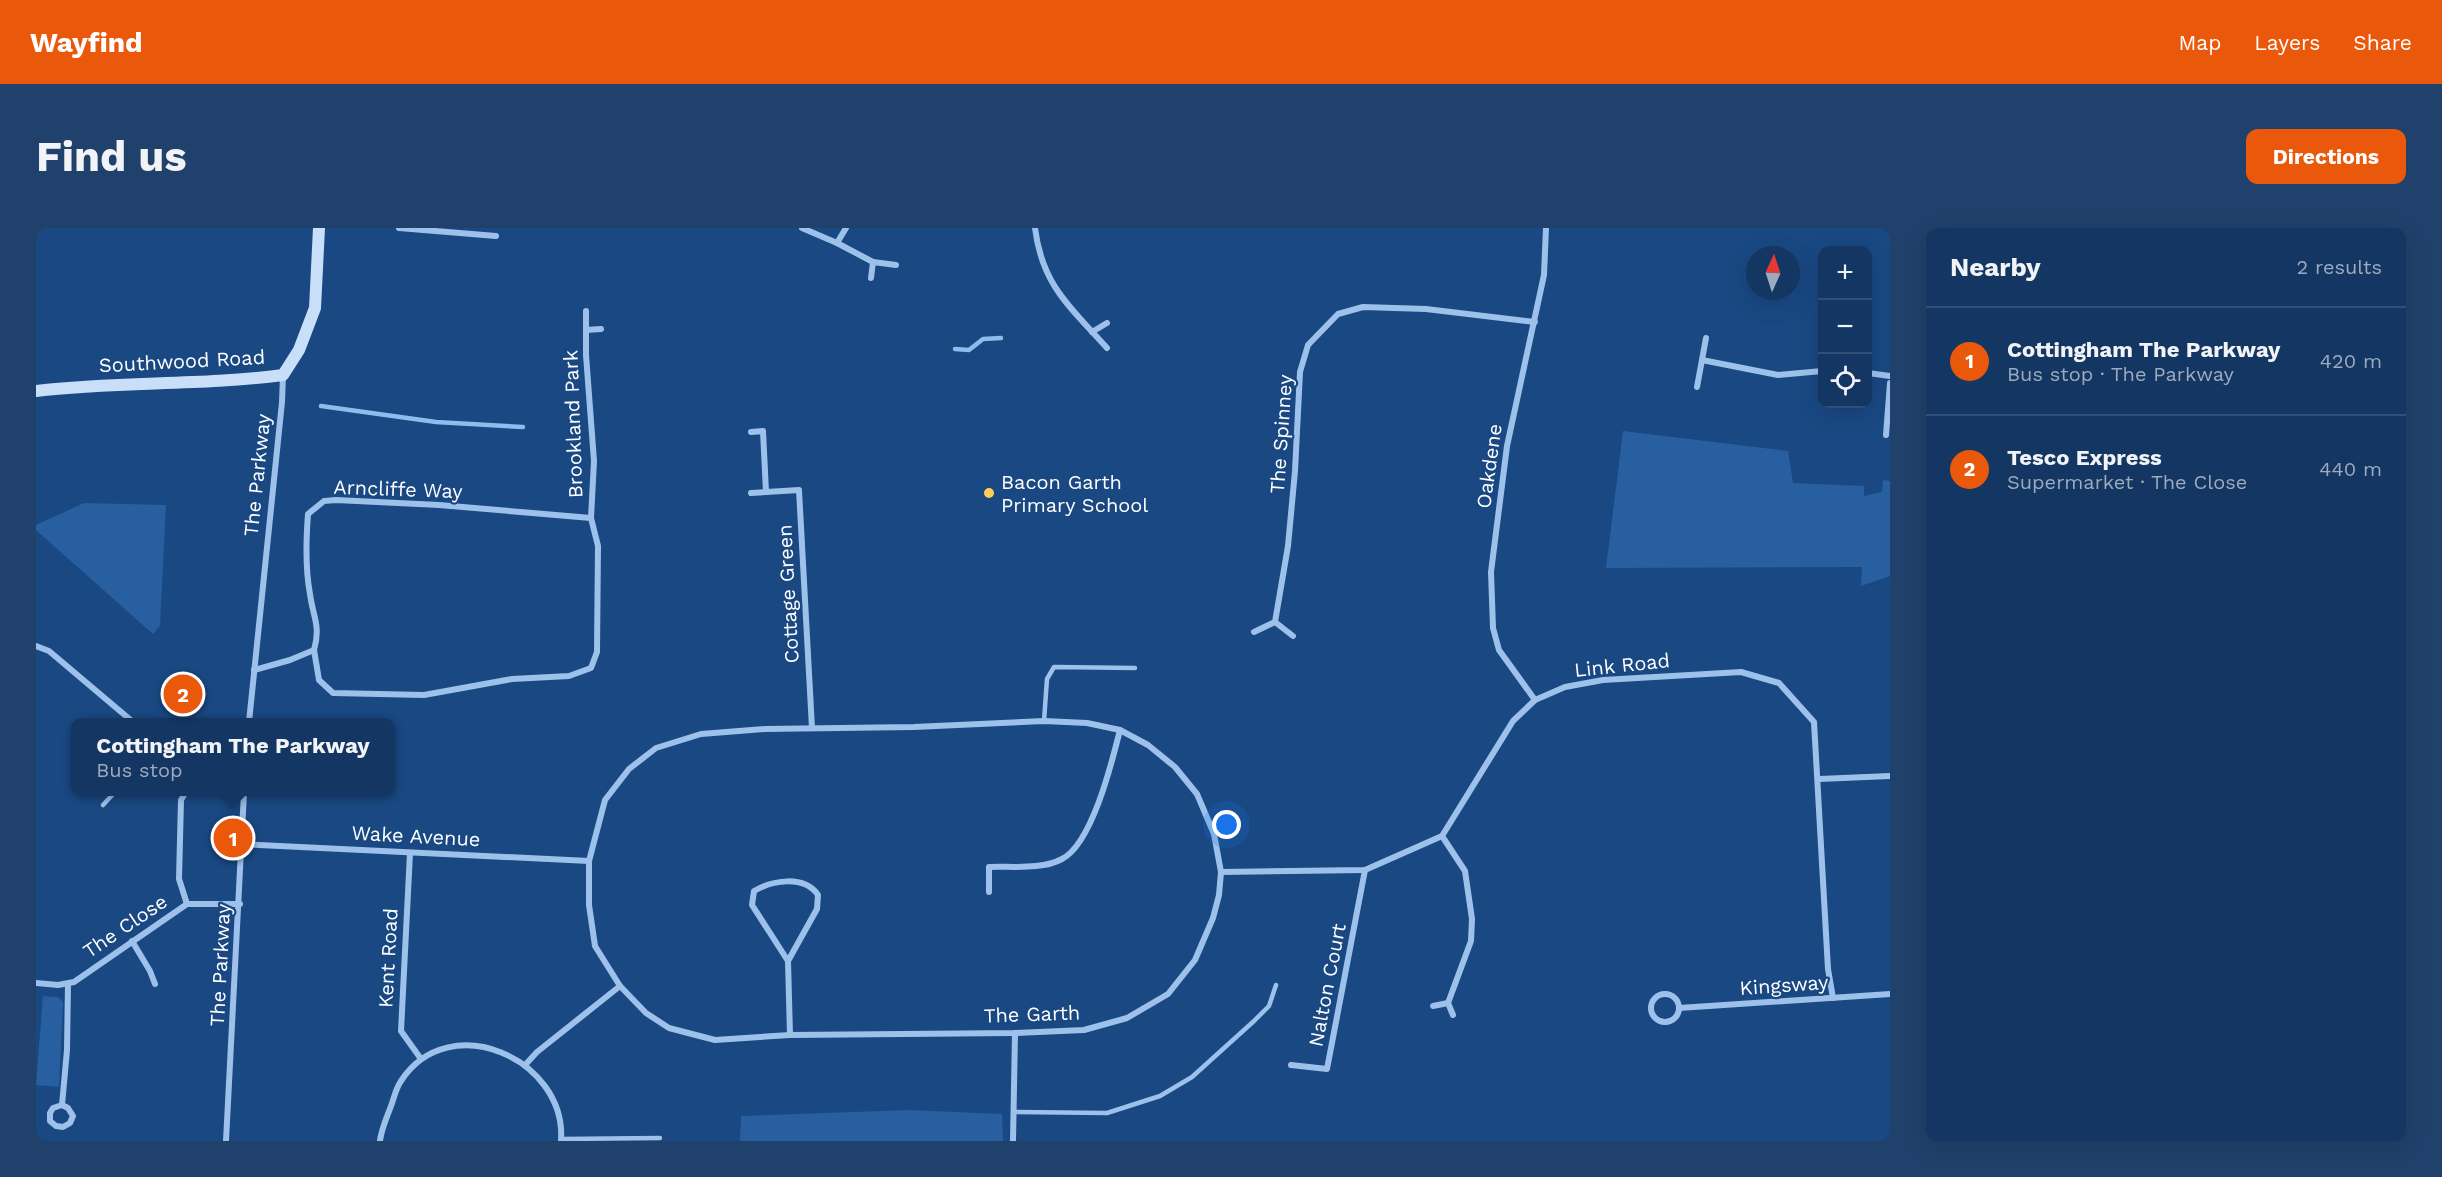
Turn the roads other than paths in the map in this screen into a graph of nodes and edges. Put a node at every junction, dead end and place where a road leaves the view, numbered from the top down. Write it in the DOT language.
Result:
graph roads {
  1 [pos="319,228"];
  2 [pos="399,228"];
  3 [pos="802,228"];
  4 [pos="846,228"];
  5 [pos="1035,228"];
  6 [pos="1546,228"];
  7 [pos="495,236"];
  8 [pos="837,243"];
  9 [pos="873,261"];
  10 [pos="896,265"];
  11 [pos="871,278"];
  12 [pos="586,311"];
  13 [pos="1535,322"];
  14 [pos="1107,323"];
  15 [pos="601,329"];
  16 [pos="586,330"];
  17 [pos="1092,332"];
  18 [pos="1706,338"];
  19 [pos="1107,348"];
  20 [pos="1702,360"];
  21 [pos="1818,371"];
  22 [pos="1872,374"];
  23 [pos="283,375"];
  24 [pos="1890,376"];
  25 [pos="1890,385"];
  26 [pos="1697,387"];
  27 [pos="36,391"];
  28 [pos="751,432"];
  29 [pos="1886,435"];
  30 [pos="766,492"];
  31 [pos="751,493"];
  32 [pos="591,518"];
  33 [pos="1275,621"];
  34 [pos="1254,632"];
  35 [pos="1293,636"];
  36 [pos="36,646"];
  37 [pos="314,650"];
  38 [pos="1135,668"];
  39 [pos="254,670"];
  40 [pos="333,693"];
  41 [pos="1535,700"];
  42 [pos="127,718"];
  43 [pos="249,718"];
  44 [pos="1044,721"];
  45 [pos="812,728"];
  46 [pos="1120,730"];
  47 [pos="1890,776"];
  48 [pos="1819,780"];
  49 [pos="111,796"];
  50 [pos="184,796"];
  51 [pos="244,796"];
  52 [pos="103,805"];
  53 [pos="1442,836"];
  54 [pos="241,844"];
  55 [pos="410,853"];
  56 [pos="589,861"];
  57 [pos="1365,870"];
  58 [pos="1221,872"];
  59 [pos="989,892"];
  60 [pos="187,904"];
  61 [pos="240,904"];
  62 [pos="132,941"];
  63 [pos="788,961"];
  64 [pos="36,983"];
  65 [pos="68,984"];
  66 [pos="155,984"];
  67 [pos="1276,985"];
  68 [pos="620,986"];
  69 [pos="1890,994"];
  70 [pos="1833,998"];
  71 [pos="1448,1004"];
  72 [pos="1433,1006"];
  73 [pos="1679,1008"];
  74 [pos="1453,1016"];
  75 [pos="1015,1033"];
  76 [pos="790,1035"];
  77 [pos="421,1059"];
  78 [pos="526,1064"];
  79 [pos="1291,1065"];
  80 [pos="62,1105"];
  81 [pos="1014,1112"];
  82 [pos="660,1138"];
  83 [pos="561,1140"];
  84 [pos="226,1141"];
  85 [pos="380,1141"];
  86 [pos="1013,1141"];
  1 -- 23 [label="street, Southwood Road"];
  2 -- 7 [label="street"];
  3 -- 8 [label="street"];
  4 -- 8 [label="street"];
  5 -- 17 [label="street"];
  6 -- 13 [label="street, Oakdene"];
  8 -- 9 [label="street"];
  9 -- 10 [label="street"];
  9 -- 11 [label="street"];
  12 -- 16 [label="street, Brookland Park"];
  13 -- 33 [label="street, The Spinney"];
  13 -- 41 [label="street, Oakdene"];
  14 -- 17 [label="street"];
  15 -- 16 [label="street, Brookland Park"];
  16 -- 32 [label="street, Brookland Park"];
  17 -- 19 [label="street"];
  18 -- 20 [label="street"];
  20 -- 21 [label="street"];
  20 -- 26 [label="street"];
  22 -- 24 [label="street"];
  23 -- 27 [label="street, Southwood Road"];
  23 -- 39 [label="street, The Parkway"];
  25 -- 29 [label="street"];
  28 -- 30 [label="street"];
  30 -- 31 [label="street, Cottage Green"];
  30 -- 45 [label="street, Cottage Green"];
  32 -- 37 [label="street, Arncliffe Way"];
  32 -- 40 [label="street, Brookland Park"];
  33 -- 34 [label="street"];
  33 -- 35 [label="street"];
  36 -- 42 [label="street"];
  37 -- 39 [label="street"];
  37 -- 40 [label="street, Arncliffe Way"];
  38 -- 44 [label="lane"];
  39 -- 43 [label="street, The Parkway"];
  41 -- 48 [label="street, Link Road"];
  41 -- 53 [label="street, Link Road"];
  44 -- 45 [label="street, The Garth"];
  44 -- 46 [label="street, The Garth"];
  45 -- 56 [label="street, The Garth"];
  46 -- 58 [label="street, The Garth"];
  46 -- 59 [label="street"];
  47 -- 48 [label="street"];
  48 -- 70 [label="street, Link Road"];
  49 -- 52 [label="lane"];
  50 -- 60 [label="street, The Parkway"];
  51 -- 54 [label="street, The Parkway"];
  53 -- 57 [label="street"];
  53 -- 71 [label="street"];
  54 -- 55 [label="street, Wake Avenue"];
  54 -- 61 [label="street, The Parkway"];
  55 -- 56 [label="street, Wake Avenue"];
  55 -- 77 [label="street, Kent Road"];
  56 -- 68 [label="street, The Garth"];
  57 -- 58 [label="street"];
  57 -- 79 [label="street, Nalton Court"];
  58 -- 75 [label="street, The Garth"];
  60 -- 61 [label="street, The Close"];
  60 -- 62 [label="street, The Close"];
  61 -- 84 [label="street, The Parkway"];
  62 -- 65 [label="street, The Close"];
  62 -- 66 [label="street"];
  63 -- 63 [label="street"];
  63 -- 76 [label="street"];
  64 -- 65 [label="street"];
  65 -- 80 [label="street"];
  67 -- 81 [label="lane"];
  68 -- 76 [label="street, The Garth"];
  68 -- 78 [label="street"];
  69 -- 70 [label="street, Kingsway"];
  70 -- 73 [label="street, Kingsway"];
  71 -- 72 [label="street"];
  71 -- 74 [label="street"];
  73 -- 73 [label="street, Kingsway"];
  75 -- 76 [label="street, The Garth"];
  75 -- 81 [label="street"];
  77 -- 78 [label="street"];
  77 -- 85 [label="street"];
  78 -- 83 [label="street"];
  81 -- 86 [label="street"];
  82 -- 83 [label="lane"];
}
